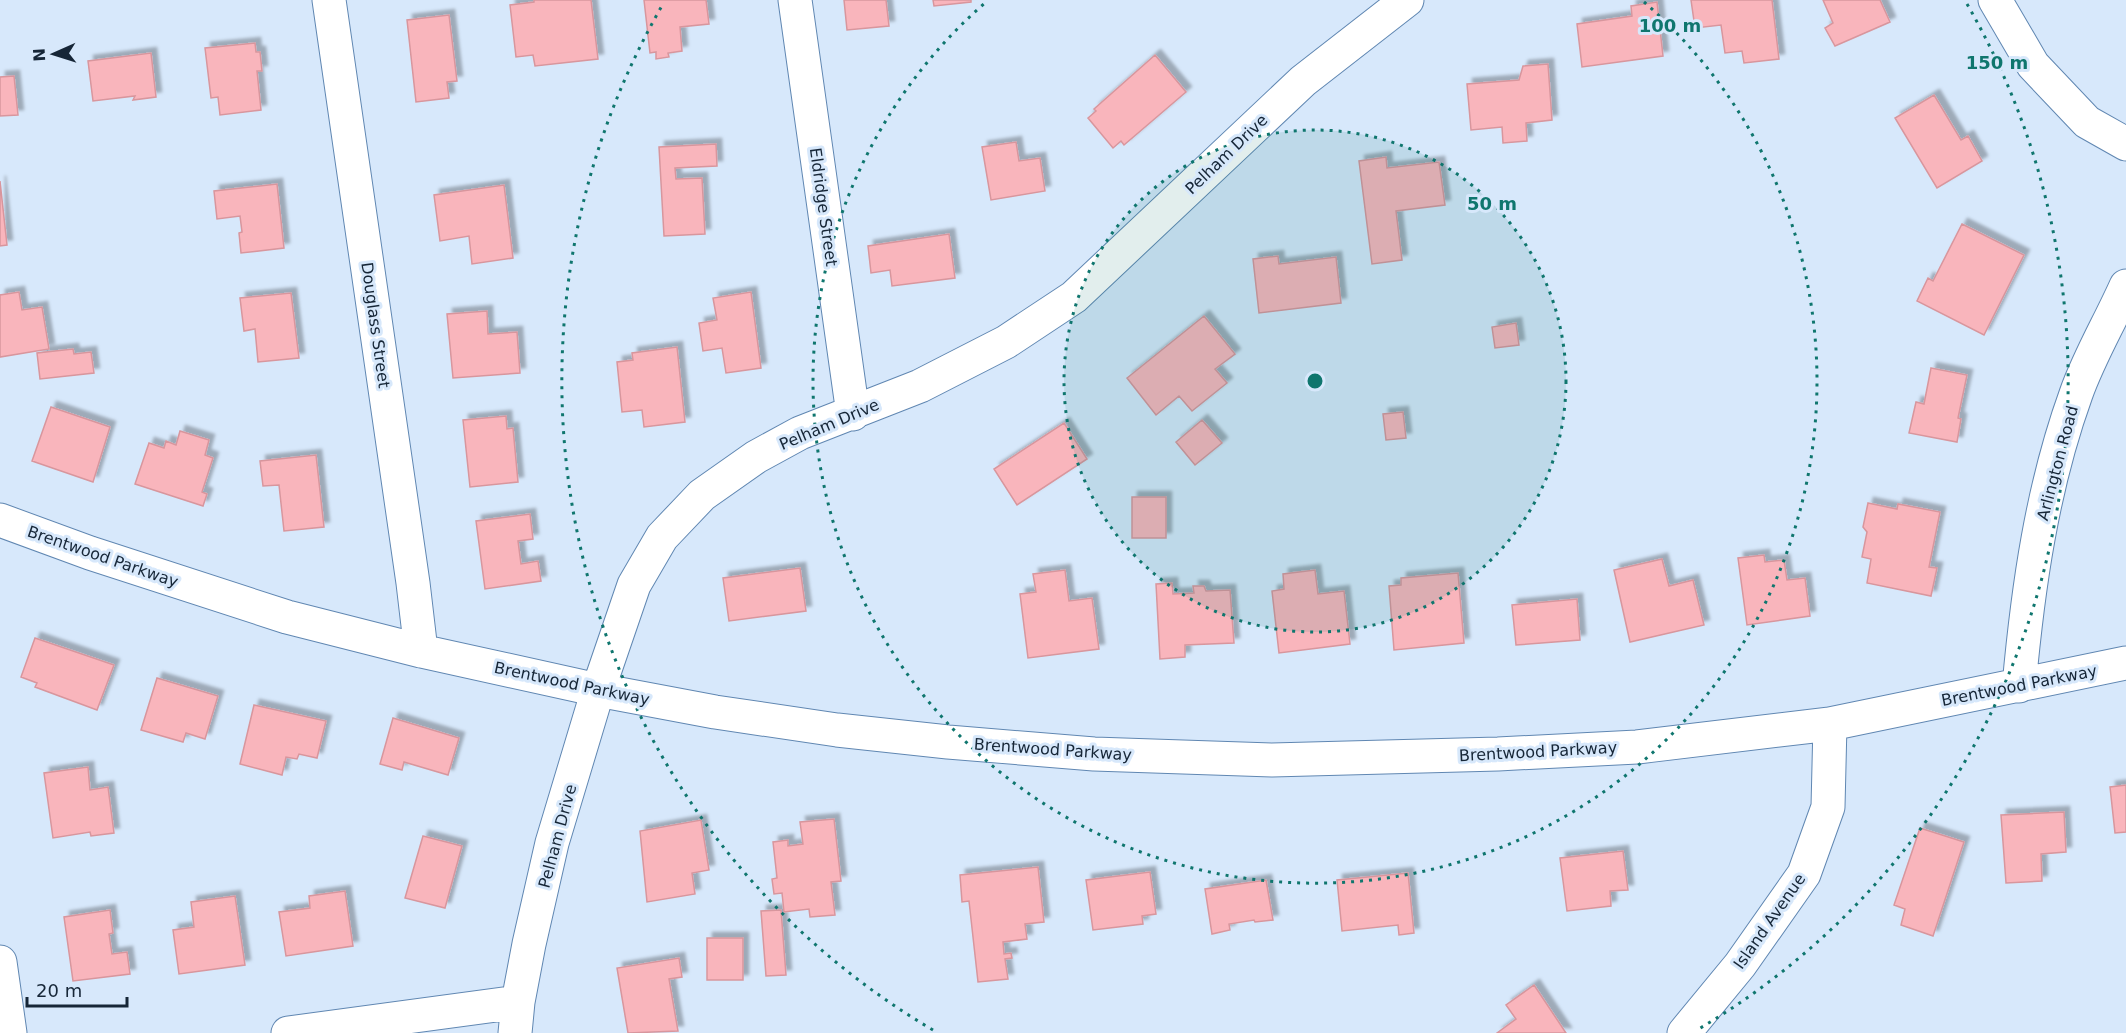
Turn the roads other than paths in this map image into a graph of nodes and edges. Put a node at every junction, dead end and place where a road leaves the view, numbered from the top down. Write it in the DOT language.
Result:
graph roads {
  1 [pos="329,0"];
  2 [pos="795,0"];
  3 [pos="1407,0"];
  4 [pos="1995,0"];
  5 [pos="2126,144"];
  6 [pos="2126,286"];
  7 [pos="853,414"];
  8 [pos="0,520"];
  9 [pos="421,651"];
  10 [pos="2126,663"];
  11 [pos="2019,686"];
  12 [pos="598,690"];
  13 [pos="1830,724"];
  14 [pos="0,962"];
  15 [pos="517,1017"];
  16 [pos="10,1033"];
  17 [pos="288,1033"];
  18 [pos="1684,1033"];
  1 -- 9 [label="street, Douglass Street"];
  2 -- 7 [label="street, Eldridge Street"];
  3 -- 7 [label="street, Pelham Drive"];
  4 -- 5 [label="street"];
  6 -- 11 [label="street, Arlington Road"];
  7 -- 12 [label="street, Pelham Drive"];
  8 -- 9 [label="street, Brentwood Parkway"];
  9 -- 12 [label="street, Brentwood Parkway"];
  10 -- 11 [label="street, Brentwood Parkway"];
  11 -- 13 [label="street, Brentwood Parkway"];
  12 -- 13 [label="street, Brentwood Parkway"];
  12 -- 15 [label="street, Pelham Drive"];
  13 -- 18 [label="street, Island Avenue"];
  14 -- 16 [label="street"];
  15 -- 17 [label="street"];
}
